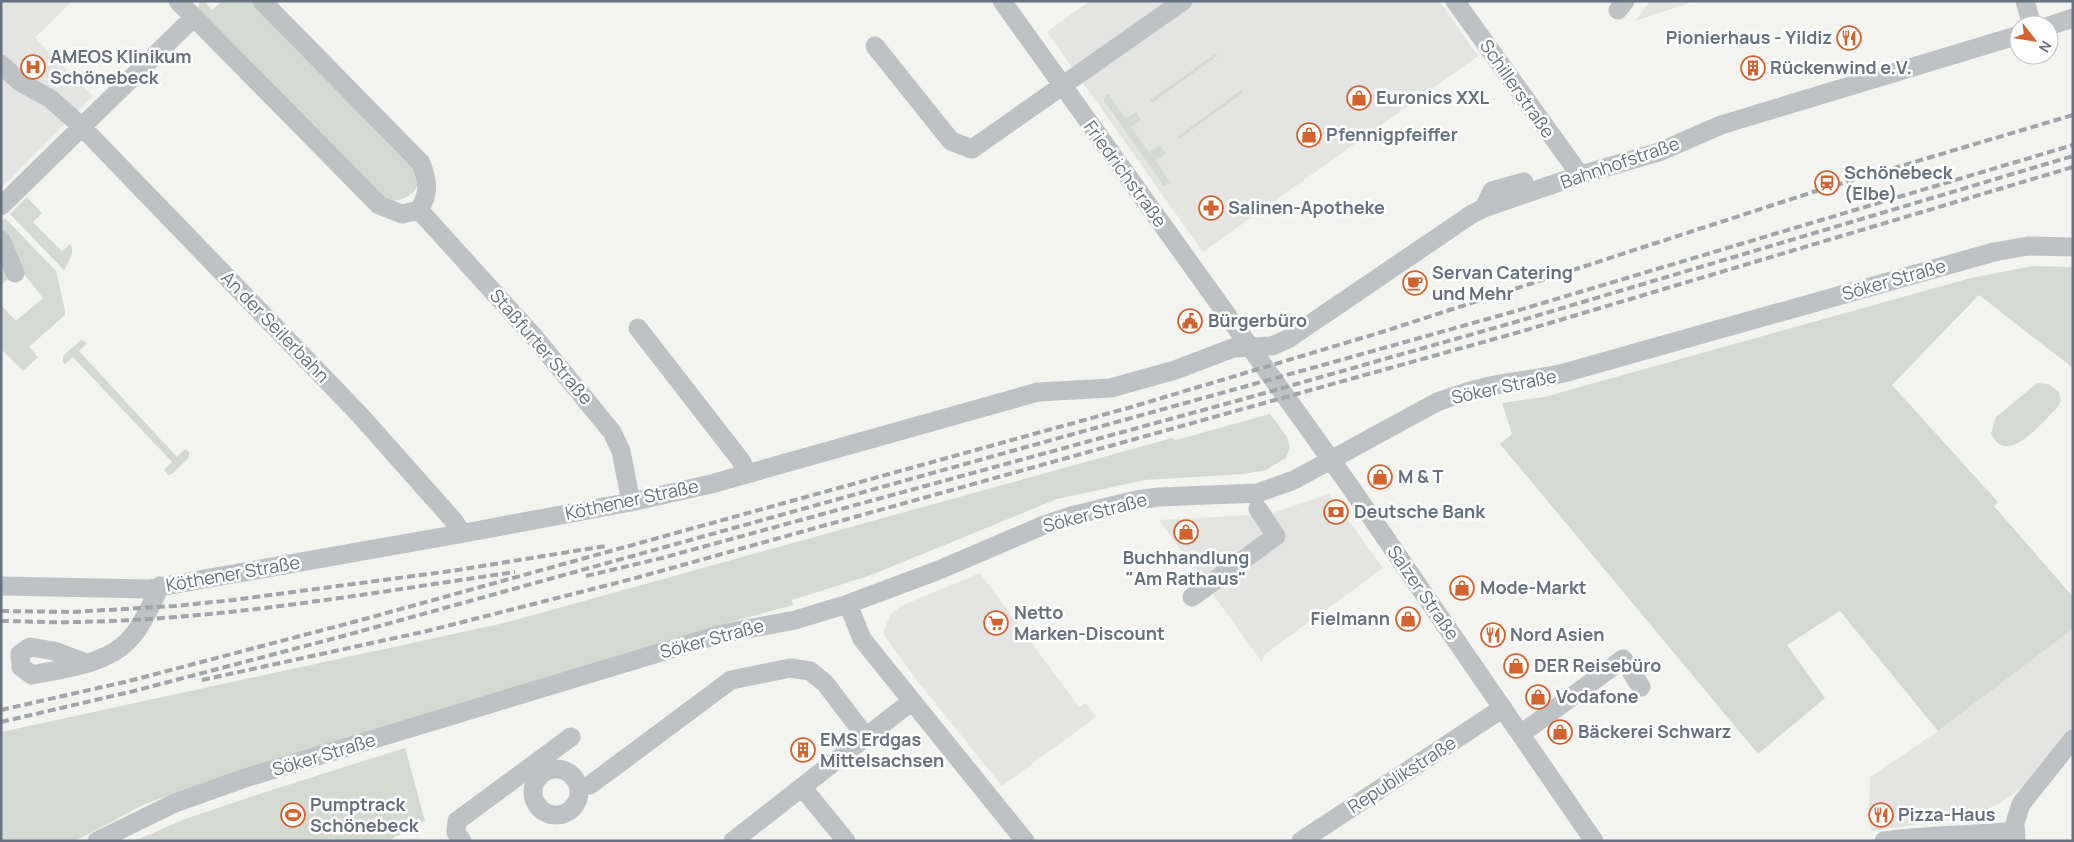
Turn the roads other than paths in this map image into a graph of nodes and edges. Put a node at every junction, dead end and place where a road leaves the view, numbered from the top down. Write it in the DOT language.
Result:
graph roads {
  1 [pos="262,1"];
  2 [pos="1002,1"];
  3 [pos="1182,1"];
  4 [pos="1455,1"];
  5 [pos="2024,1"];
  6 [pos="186,7"];
  7 [pos="2029,15"];
  8 [pos="2073,18"];
  9 [pos="2059,23"];
  10 [pos="2009,38"];
  11 [pos="875,46"];
  12 [pos="1,64"];
  13 [pos="1062,86"];
  14 [pos="82,126"];
  15 [pos="1580,175"];
  16 [pos="1,206"];
  17 [pos="419,210"];
  18 [pos="1,240"];
  19 [pos="2073,247"];
  20 [pos="15,273"];
  21 [pos="638,328"];
  22 [pos="1249,348"];
  23 [pos="1330,460"];
  24 [pos="745,474"];
  25 [pos="631,502"];
  26 [pos="1258,509"];
  27 [pos="459,534"];
  28 [pos="1,586"];
  29 [pos="160,586"];
  30 [pos="1192,598"];
  31 [pos="848,604"];
  32 [pos="86,663"];
  33 [pos="1641,687"];
  34 [pos="912,701"];
  35 [pos="1503,708"];
  36 [pos="1521,734"];
  37 [pos="571,737"];
  38 [pos="866,737"];
  39 [pos="2073,739"];
  40 [pos="579,787"];
  41 [pos="802,787"];
  42 [pos="2016,836"];
  43 [pos="97,841"];
  44 [pos="462,841"];
  45 [pos="733,841"];
  46 [pos="846,841"];
  47 [pos="1025,841"];
  48 [pos="1301,841"];
  49 [pos="1594,841"];
  50 [pos="1884,841"];
  1 -- 17 [label="street"];
  2 -- 13 [label="street, Friedrichstraße"];
  3 -- 13 [label="street"];
  4 -- 15 [label="street, Schillerstraße"];
  5 -- 7 [label="street"];
  6 -- 14 [label="street"];
  6 -- 17 [label="street"];
  8 -- 9 [label="street"];
  10 -- 15 [label="street, Bahnhofstraße"];
  11 -- 13 [label="street"];
  12 -- 14 [label="street, An der Seilerbahn"];
  13 -- 22 [label="street, Friedrichstraße"];
  14 -- 16 [label="street"];
  14 -- 27 [label="street, An der Seilerbahn"];
  15 -- 22 [label="street, Bahnhofstraße"];
  17 -- 25 [label="street, Staßfurter Straße"];
  18 -- 20 [label="street"];
  19 -- 23 [label="street, Söker Straße"];
  21 -- 24 [label="street"];
  22 -- 23 [label="street, Salzer Straße"];
  22 -- 24 [label="street, Köthener Straße"];
  23 -- 31 [label="street, Söker Straße"];
  23 -- 35 [label="street, Salzer Straße"];
  24 -- 25 [label="street, Köthener Straße"];
  25 -- 27 [label="street, Köthener Straße"];
  26 -- 30 [label="street"];
  27 -- 29 [label="street, Köthener Straße"];
  28 -- 29 [label="street, Köthener Straße"];
  29 -- 32 [label="street"];
  31 -- 34 [label="street"];
  31 -- 43 [label="street, Söker Straße"];
  33 -- 36 [label="street"];
  34 -- 38 [label="street"];
  34 -- 47 [label="street"];
  35 -- 36 [label="street, Salzer Straße"];
  35 -- 48 [label="street, Republikstraße"];
  36 -- 49 [label="street, Salzer Straße"];
  37 -- 44 [label="street"];
  38 -- 40 [label="street"];
  38 -- 41 [label="street"];
  39 -- 42 [label="street"];
  41 -- 45 [label="street"];
  41 -- 46 [label="street"];
  42 -- 50 [label="street"];
}
